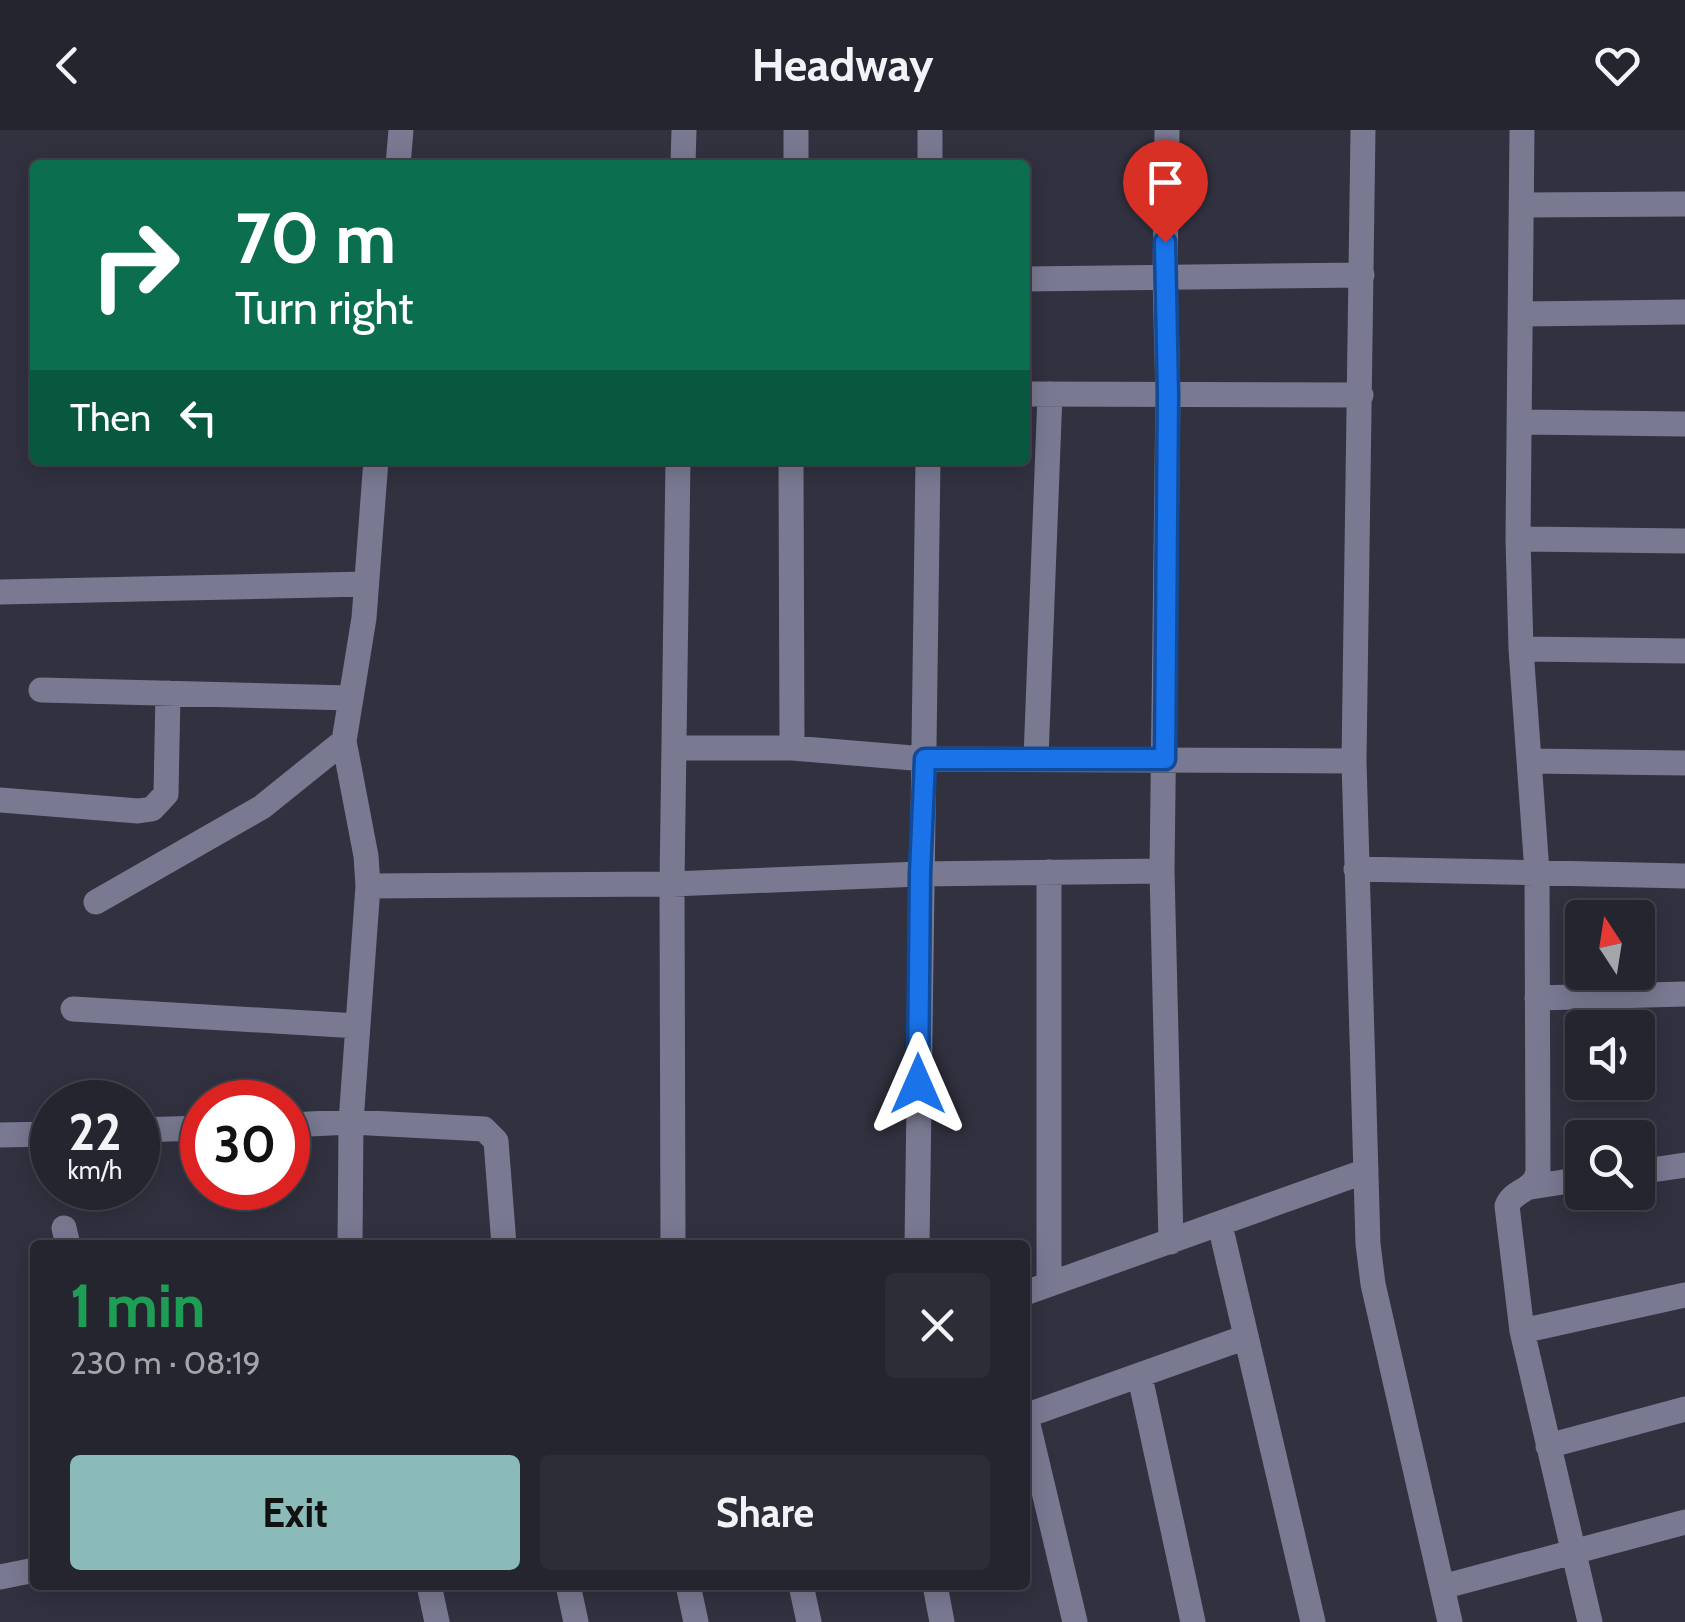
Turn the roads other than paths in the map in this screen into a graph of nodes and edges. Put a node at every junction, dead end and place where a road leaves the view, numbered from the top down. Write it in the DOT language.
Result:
graph roads {
  1 [pos="401,130"];
  2 [pos="684,130"];
  3 [pos="796,130"];
  4 [pos="930,130"];
  5 [pos="1166,130"];
  6 [pos="1363,130"];
  7 [pos="1522,130"];
  8 [pos="398,160"];
  9 [pos="683,160"];
  10 [pos="796,160"];
  11 [pos="930,160"];
  12 [pos="1685,204"];
  13 [pos="1522,205"];
  14 [pos="1362,275"];
  15 [pos="1030,279"];
  16 [pos="1165,279"];
  17 [pos="1685,312"];
  18 [pos="1521,314"];
  19 [pos="1038,394"];
  20 [pos="1168,395"];
  21 [pos="1360,395"];
  22 [pos="1521,422"];
  23 [pos="1685,424"];
  24 [pos="376,465"];
  25 [pos="678,465"];
  26 [pos="790,465"];
  27 [pos="928,465"];
  28 [pos="1518,540"];
  29 [pos="1685,540"];
  30 [pos="366,584"];
  31 [pos="0,592"];
  32 [pos="1521,650"];
  33 [pos="1685,650"];
  34 [pos="40,690"];
  35 [pos="168,693"];
  36 [pos="351,698"];
  37 [pos="344,741"];
  38 [pos="674,748"];
  39 [pos="792,748"];
  40 [pos="1036,758"];
  41 [pos="925,759"];
  42 [pos="1165,759"];
  43 [pos="1354,761"];
  44 [pos="1530,761"];
  45 [pos="1685,763"];
  46 [pos="0,800"];
  47 [pos="1356,869"];
  48 [pos="1050,872"];
  49 [pos="1162,872"];
  50 [pos="1537,872"];
  51 [pos="920,874"];
  52 [pos="1685,876"];
  53 [pos="672,884"];
  54 [pos="368,886"];
  55 [pos="96,902"];
  56 [pos="1685,994"];
  57 [pos="1538,998"];
  58 [pos="74,1009"];
  59 [pos="358,1026"];
  60 [pos="351,1122"];
  61 [pos="310,1124"];
  62 [pos="30,1135"];
  63 [pos="0,1136"];
  64 [pos="1685,1165"];
  65 [pos="1655,1169"];
  66 [pos="1366,1171"];
  67 [pos="1565,1182"];
  68 [pos="1531,1186"];
  69 [pos="1220,1225"];
  70 [pos="350,1240"];
  71 [pos="504,1240"];
  72 [pos="673,1240"];
  73 [pos="917,1240"];
  74 [pos="1171,1242"];
  75 [pos="1037,1289"];
  76 [pos="1685,1295"];
  77 [pos="1522,1331"];
  78 [pos="1246,1337"];
  79 [pos="1140,1377"];
  80 [pos="1685,1410"];
  81 [pos="1030,1414"];
  82 [pos="1030,1437"];
  83 [pos="1548,1446"];
  84 [pos="1685,1522"];
  85 [pos="1572,1553"];
  86 [pos="30,1571"];
  87 [pos="0,1577"];
  88 [pos="1442,1587"];
  89 [pos="430,1590"];
  90 [pos="569,1590"];
  91 [pos="689,1590"];
  92 [pos="802,1590"];
  93 [pos="936,1590"];
  94 [pos="438,1622"];
  95 [pos="576,1622"];
  96 [pos="696,1622"];
  97 [pos="809,1622"];
  98 [pos="942,1622"];
  99 [pos="1075,1622"];
  100 [pos="1193,1622"];
  101 [pos="1313,1622"];
  102 [pos="1450,1622"];
  103 [pos="1590,1622"];
  1 -- 8 [label="street"];
  2 -- 9 [label="street"];
  3 -- 10 [label="street"];
  4 -- 11 [label="street"];
  5 -- 16 [label="street"];
  6 -- 14 [label="street"];
  7 -- 13 [label="street"];
  12 -- 13 [label="street"];
  13 -- 18 [label="street"];
  14 -- 16 [label="street"];
  14 -- 21 [label="street"];
  15 -- 16 [label="street"];
  16 -- 20 [label="street"];
  17 -- 18 [label="street"];
  18 -- 22 [label="street"];
  19 -- 20 [label="street"];
  19 -- 40 [label="street"];
  20 -- 21 [label="street"];
  20 -- 42 [label="street"];
  21 -- 43 [label="street"];
  22 -- 23 [label="street"];
  22 -- 28 [label="street"];
  24 -- 30 [label="street"];
  25 -- 38 [label="street"];
  26 -- 39 [label="street"];
  27 -- 41 [label="street"];
  28 -- 29 [label="street"];
  28 -- 32 [label="street"];
  30 -- 31 [label="street"];
  30 -- 36 [label="street"];
  32 -- 33 [label="street"];
  32 -- 44 [label="street"];
  34 -- 35 [label="street"];
  35 -- 36 [label="street"];
  35 -- 46 [label="street"];
  36 -- 37 [label="street"];
  37 -- 54 [label="street"];
  37 -- 55 [label="street"];
  38 -- 39 [label="street"];
  38 -- 53 [label="street"];
  39 -- 41 [label="street"];
  40 -- 41 [label="street"];
  40 -- 42 [label="street"];
  41 -- 51 [label="street"];
  42 -- 43 [label="street"];
  42 -- 49 [label="street"];
  43 -- 47 [label="street"];
  44 -- 45 [label="street"];
  44 -- 50 [label="street"];
  47 -- 50 [label="street"];
  47 -- 66 [label="street"];
  48 -- 49 [label="street"];
  48 -- 51 [label="street"];
  48 -- 75 [label="street"];
  49 -- 74 [label="street"];
  50 -- 52 [label="street"];
  50 -- 57 [label="street"];
  51 -- 53 [label="street"];
  51 -- 73 [label="street"];
  53 -- 54 [label="street"];
  53 -- 72 [label="street"];
  54 -- 59 [label="street"];
  56 -- 57 [label="street"];
  57 -- 68 [label="street"];
  58 -- 59 [label="street"];
  59 -- 60 [label="street"];
  60 -- 61 [label="street"];
  60 -- 70 [label="street"];
  60 -- 71 [label="street"];
  62 -- 63 [label="street"];
  64 -- 65 [label="street"];
  66 -- 69 [label="street"];
  66 -- 88 [label="street"];
  67 -- 68 [label="street"];
  68 -- 77 [label="street"];
  69 -- 74 [label="street"];
  69 -- 78 [label="street"];
  74 -- 75 [label="street"];
  76 -- 77 [label="street"];
  77 -- 83 [label="street"];
  78 -- 79 [label="street"];
  78 -- 101 [label="street"];
  79 -- 81 [label="street"];
  79 -- 100 [label="street"];
  80 -- 83 [label="street"];
  82 -- 99 [label="street"];
  83 -- 85 [label="street"];
  84 -- 85 [label="street"];
  85 -- 88 [label="street"];
  85 -- 103 [label="street"];
  86 -- 87 [label="street"];
  88 -- 102 [label="street"];
  89 -- 94 [label="street"];
  90 -- 95 [label="street"];
  91 -- 96 [label="street"];
  92 -- 97 [label="street"];
  93 -- 98 [label="street"];
}
